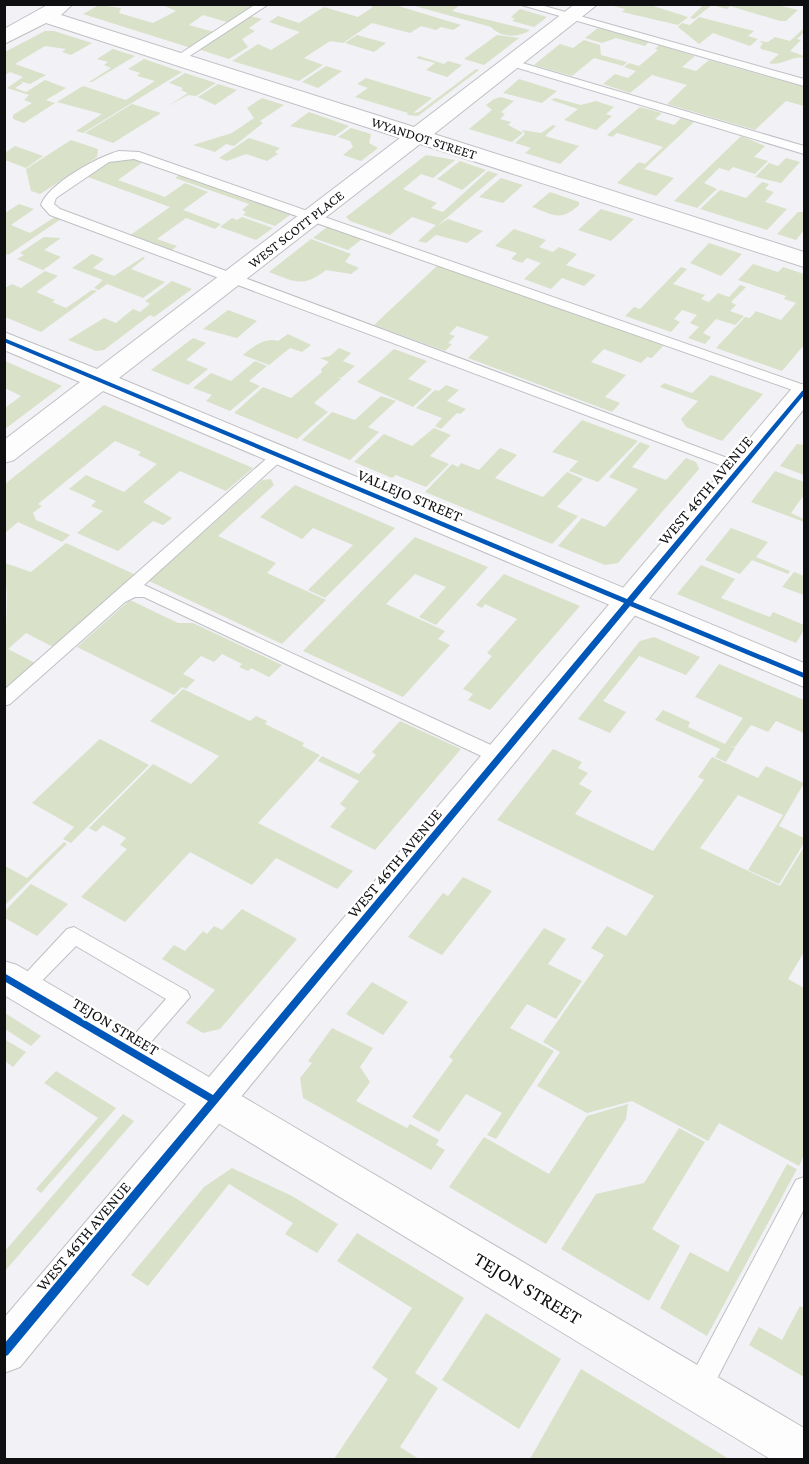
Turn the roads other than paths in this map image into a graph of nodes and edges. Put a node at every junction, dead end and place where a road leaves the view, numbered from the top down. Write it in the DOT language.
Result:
graph roads {
  1 [pos="64,4"];
  2 [pos="264,4"];
  3 [pos="523,4"];
  4 [pos="579,11"];
  5 [pos="44,16"];
  6 [pos="5,37"];
  7 [pos="178,59"];
  8 [pos="512,63"];
  9 [pos="804,83"];
  10 [pos="418,136"];
  11 [pos="804,150"];
  12 [pos="312,217"];
  13 [pos="804,260"];
  14 [pos="232,279"];
  15 [pos="4,340"];
  16 [pos="100,380"];
  17 [pos="804,391"];
  18 [pos="4,454"];
  19 [pos="279,455"];
  20 [pos="741,468"];
  21 [pos="148,573"];
  22 [pos="152,594"];
  23 [pos="119,598"];
  24 [pos="629,602"];
  25 [pos="804,676"];
  26 [pos="4,700"];
  27 [pos="500,757"];
  28 [pos="14,982"];
  29 [pos="131,1051"];
  30 [pos="214,1100"];
  31 [pos="804,1187"];
  32 [pos="4,1352"];
  33 [pos="698,1389"];
  34 [pos="804,1453"];
  1 -- 5 [label="street"];
  2 -- 7 [label="lane"];
  3 -- 4 [label="lane"];
  4 -- 8 [label="street, WEST SCOTT PLACE"];
  4 -- 9 [label="lane"];
  5 -- 6 [label="street"];
  5 -- 7 [label="street, WYANDOT STREET"];
  7 -- 10 [label="street, WYANDOT STREET"];
  8 -- 10 [label="street, WEST SCOTT PLACE"];
  8 -- 11 [label="lane"];
  10 -- 12 [label="street, WEST SCOTT PLACE"];
  10 -- 13 [label="street, WYANDOT STREET"];
  12 -- 14 [label="street, WEST SCOTT PLACE"];
  12 -- 14 [label="lane"];
  12 -- 17 [label="lane"];
  14 -- 16 [label="street, WEST SCOTT PLACE"];
  14 -- 20 [label="lane"];
  15 -- 16 [label="street, VALLEJO STREET"];
  16 -- 18 [label="street, WEST SCOTT PLACE"];
  16 -- 19 [label="street, VALLEJO STREET"];
  17 -- 20 [label="street, WEST 46TH AVENUE"];
  19 -- 21 [label="lane"];
  19 -- 24 [label="street, VALLEJO STREET"];
  20 -- 24 [label="street, WEST 46TH AVENUE"];
  21 -- 22 [label="lane"];
  21 -- 23 [label="lane"];
  22 -- 23 [label="lane"];
  22 -- 27 [label="lane"];
  23 -- 26 [label="lane"];
  24 -- 25 [label="street, VALLEJO STREET"];
  24 -- 27 [label="street, WEST 46TH AVENUE"];
  27 -- 30 [label="street, WEST 46TH AVENUE"];
  28 -- 29 [label="street, TEJON STREET"];
  28 -- 29 [label="lane"];
  29 -- 30 [label="street, TEJON STREET"];
  30 -- 32 [label="street, WEST 46TH AVENUE"];
  30 -- 33 [label="street, TEJON STREET"];
  31 -- 33 [label="lane"];
  33 -- 34 [label="street, TEJON STREET"];
}
